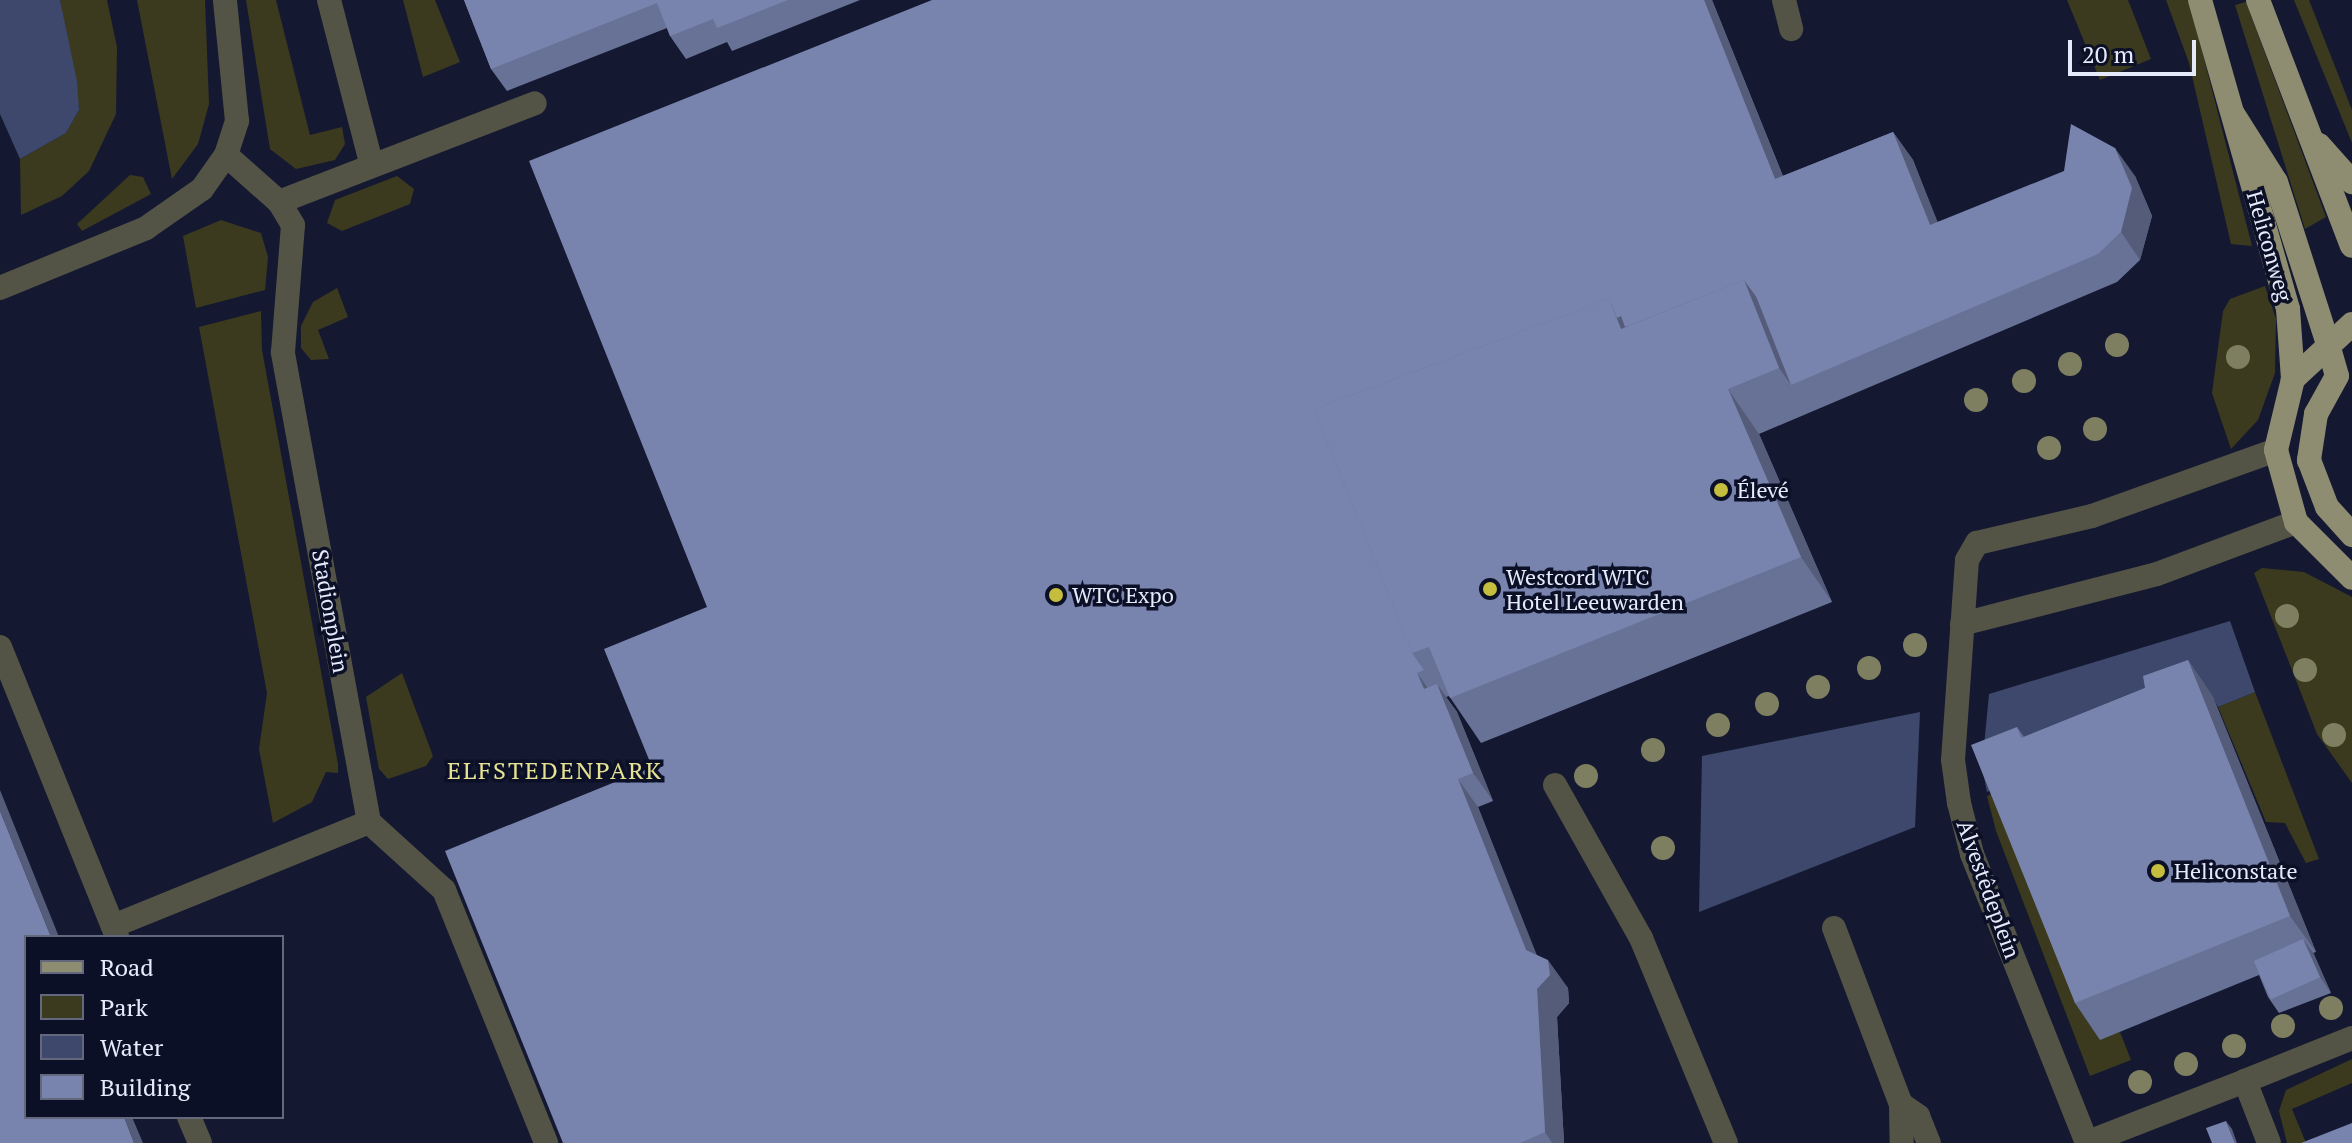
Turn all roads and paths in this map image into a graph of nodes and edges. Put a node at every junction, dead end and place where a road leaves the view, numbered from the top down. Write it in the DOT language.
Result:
graph roads {
  1 [pos="225,0"];
  2 [pos="329,0"];
  3 [pos="1784,0"];
  4 [pos="2200,0"];
  5 [pos="2258,0"];
  6 [pos="1791,29"];
  7 [pos="535,103"];
  8 [pos="2233,114"];
  9 [pos="2309,134"];
  10 [pos="226,155"];
  11 [pos="372,166"];
  12 [pos="2352,182"];
  13 [pos="279,202"];
  14 [pos="2352,246"];
  15 [pos="0,288"];
  16 [pos="2352,324"];
  17 [pos="2327,341"];
  18 [pos="2293,379"];
  19 [pos="2276,450"];
  20 [pos="2327,507"];
  21 [pos="2296,522"];
  22 [pos="2352,535"];
  23 [pos="2352,578"];
  24 [pos="1962,624"];
  25 [pos="0,647"];
  26 [pos="1555,785"];
  27 [pos="369,822"];
  28 [pos="1834,928"];
  29 [pos="115,931"];
  30 [pos="2352,1038"];
  31 [pos="2245,1081"];
  32 [pos="1901,1104"];
  33 [pos="190,1119"];
  34 [pos="200,1143"];
  35 [pos="546,1143"];
  36 [pos="1726,1143"];
  37 [pos="1902,1143"];
  38 [pos="1929,1143"];
  39 [pos="2087,1143"];
  40 [pos="2269,1143"];
  1 -- 10 [label="street"];
  2 -- 11 [label="street"];
  3 -- 6 [label="street"];
  4 -- 8 [label="main road, Heliconweg"];
  5 -- 9 [label="main road"];
  7 -- 11 [label="street"];
  8 -- 17 [label="main road, Heliconweg"];
  8 -- 18 [label="main road, Heliconweg"];
  9 -- 12 [label="main road"];
  9 -- 14 [label="main road"];
  10 -- 13 [label="street, Stadionplein"];
  10 -- 15 [label="street"];
  11 -- 13 [label="street"];
  13 -- 27 [label="street, Stadionplein"];
  16 -- 17 [label="main road"];
  17 -- 18 [label="main road"];
  17 -- 20 [label="main road, Heliconweg"];
  18 -- 19 [label="main road"];
  19 -- 21 [label="main road"];
  19 -- 24 [label="street, Alvestêdeplein"];
  20 -- 21 [label="main road"];
  20 -- 22 [label="main road"];
  21 -- 23 [label="main road"];
  21 -- 24 [label="street"];
  24 -- 39 [label="street, Alvestêdeplein"];
  25 -- 29 [label="street"];
  26 -- 36 [label="street"];
  27 -- 29 [label="street"];
  27 -- 35 [label="street"];
  28 -- 32 [label="street"];
  30 -- 31 [label="street, Alvestêdeplein"];
  31 -- 39 [label="street, Alvestêdeplein"];
  31 -- 40 [label="street"];
  32 -- 37 [label="street"];
  32 -- 38 [label="street"];
  33 -- 34 [label="street"];
}
